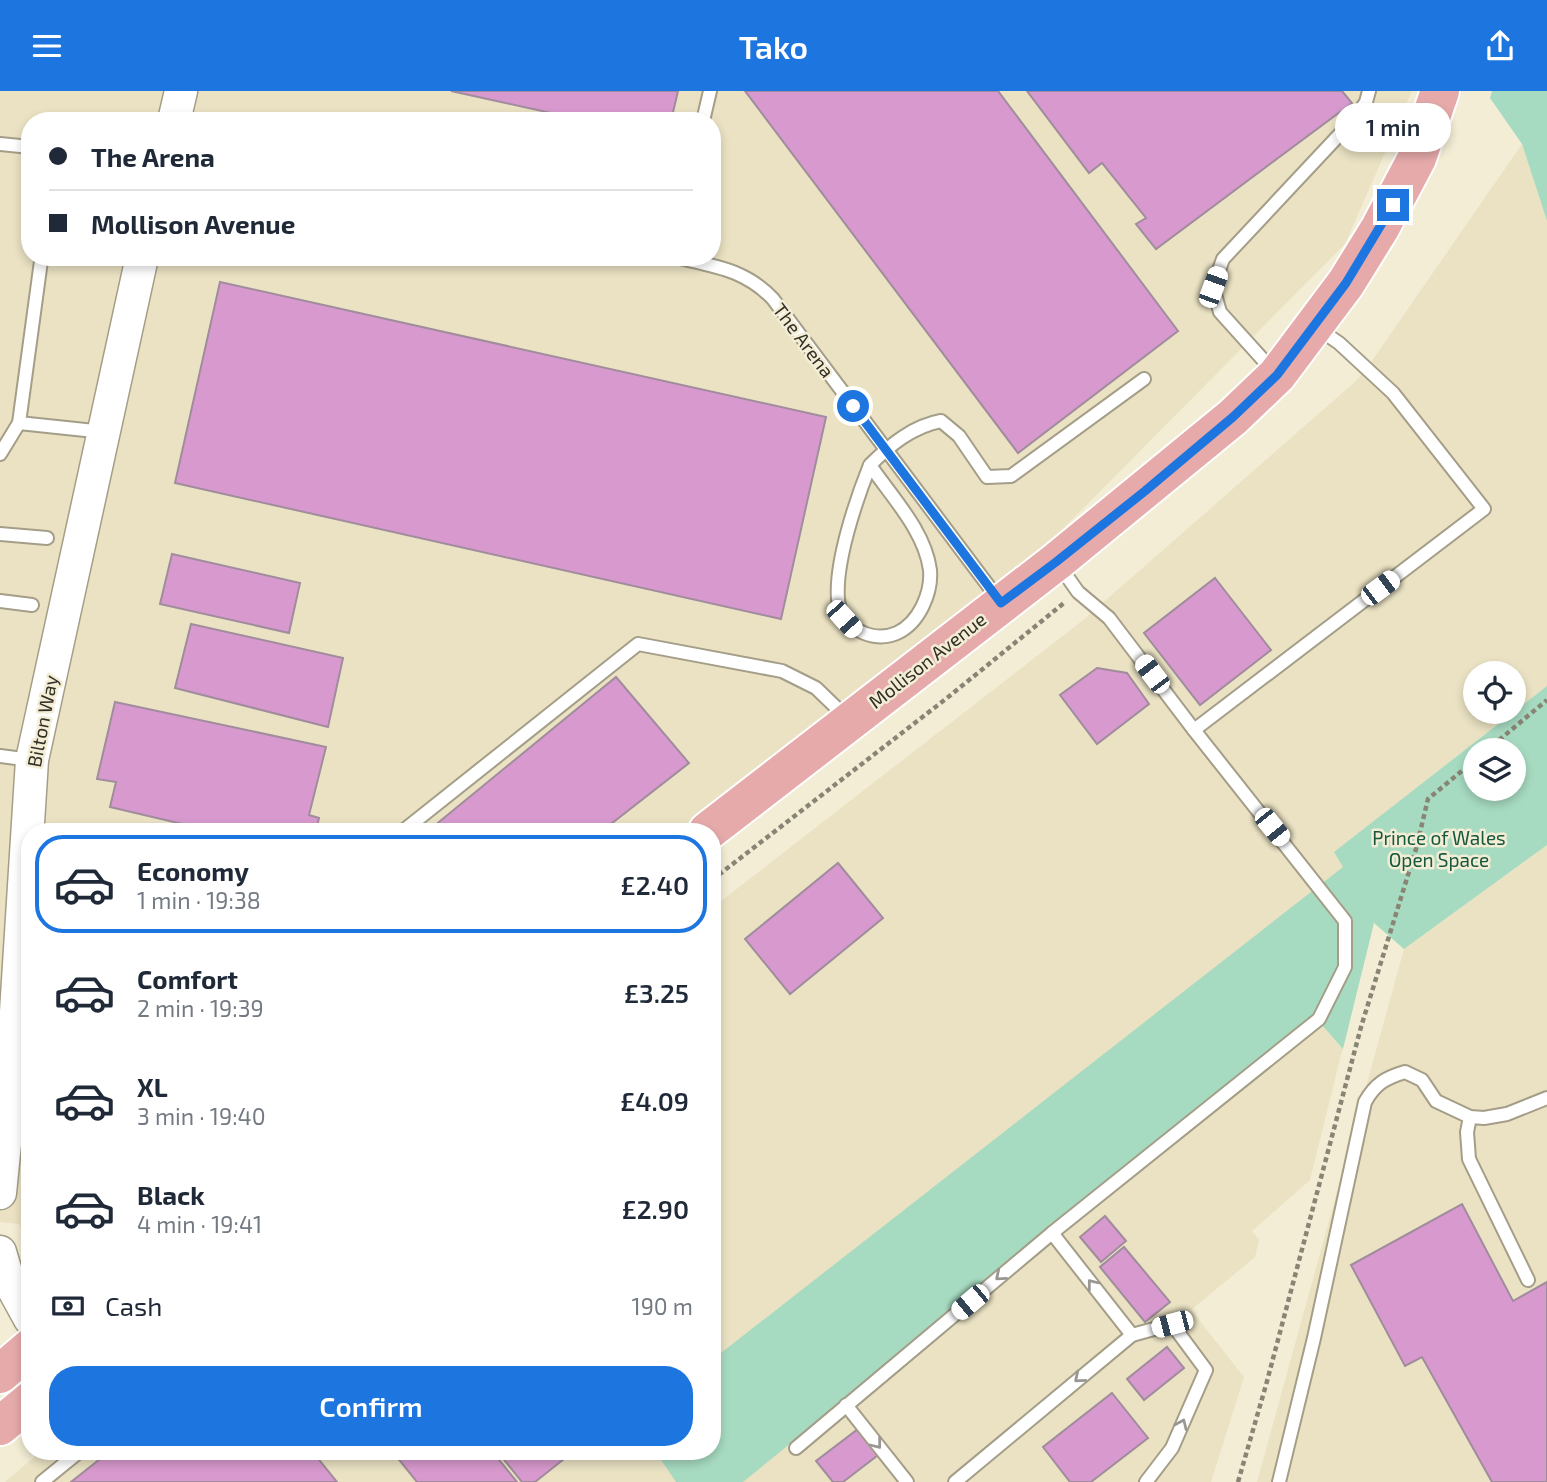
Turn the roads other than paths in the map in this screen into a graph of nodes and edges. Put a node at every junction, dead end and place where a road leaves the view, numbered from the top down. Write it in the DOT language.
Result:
graph roads {
  1 [pos="181,91"];
  2 [pos="710,91"];
  3 [pos="1369,91"];
  4 [pos="1440,91"];
  5 [pos="176,112"];
  6 [pos="704,112"];
  7 [pos="0,144"];
  8 [pos="21,146"];
  9 [pos="40,266"];
  10 [pos="140,266"];
  11 [pos="710,266"];
  12 [pos="1315,327"];
  13 [pos="1277,375"];
  14 [pos="1144,379"];
  15 [pos="19,423"];
  16 [pos="104,432"];
  17 [pos="886,449"];
  18 [pos="0,454"];
  19 [pos="870,465"];
  20 [pos="0,534"];
  21 [pos="47,538"];
  22 [pos="1056,562"];
  23 [pos="0,601"];
  24 [pos="1001,603"];
  25 [pos="32,605"];
  26 [pos="849,721"];
  27 [pos="1194,730"];
  28 [pos="0,756"];
  29 [pos="32,760"];
  30 [pos="28,823"];
  31 [pos="413,823"];
  32 [pos="718,823"];
  33 [pos="21,933"];
  34 [pos="1547,1098"];
  35 [pos="1470,1117"];
  36 [pos="0,1193"];
  37 [pos="1052,1233"];
  38 [pos="0,1252"];
  39 [pos="1528,1280"];
  40 [pos="21,1303"];
  41 [pos="1132,1335"];
  42 [pos="21,1356"];
  43 [pos="0,1374"];
  44 [pos="846,1405"];
  45 [pos="21,1408"];
  46 [pos="0,1426"];
  47 [pos="796,1448"];
  48 [pos="69,1460"];
  49 [pos="42,1482"];
  50 [pos="907,1482"];
  51 [pos="956,1482"];
  52 [pos="1146,1482"];
  53 [pos="1279,1482"];
  1 -- 5 [label="street"];
  2 -- 6 [label="lane"];
  3 -- 13 [label="lane"];
  4 -- 12 [label="main road, Mollison Avenue"];
  7 -- 8 [label="lane"];
  9 -- 15 [label="lane"];
  10 -- 16 [label="street, Bilton Way"];
  11 -- 17 [label="lane, The Arena"];
  12 -- 13 [label="main road, Mollison Avenue"];
  12 -- 27 [label="lane"];
  13 -- 22 [label="main road, Mollison Avenue"];
  14 -- 17 [label="lane"];
  15 -- 16 [label="lane"];
  15 -- 18 [label="lane"];
  16 -- 29 [label="street, Bilton Way"];
  17 -- 19 [label="lane"];
  17 -- 24 [label="lane, The Arena"];
  19 -- 19 [label="lane"];
  20 -- 21 [label="lane"];
  22 -- 24 [label="main road, Mollison Avenue"];
  22 -- 27 [label="lane"];
  23 -- 25 [label="lane"];
  24 -- 26 [label="main road, Mollison Avenue"];
  26 -- 31 [label="lane"];
  26 -- 32 [label="main road, Mollison Avenue"];
  27 -- 37 [label="lane"];
  28 -- 29 [label="lane"];
  29 -- 30 [label="street, Bilton Way"];
  33 -- 36 [label="street, Bilton Way"];
  34 -- 35 [label="lane"];
  35 -- 39 [label="lane"];
  35 -- 53 [label="lane"];
  41 -- 37 [label="lane, one-way"];
  37 -- 44 [label="lane, one-way"];
  38 -- 40 [label="street"];
  41 -- 51 [label="lane, one-way"];
  52 -- 41 [label="lane, one-way"];
  42 -- 43 [label="main road"];
  44 -- 47 [label="lane"];
  44 -- 50 [label="lane, one-way"];
  45 -- 46 [label="main road"];
  48 -- 49 [label="lane"];
}
